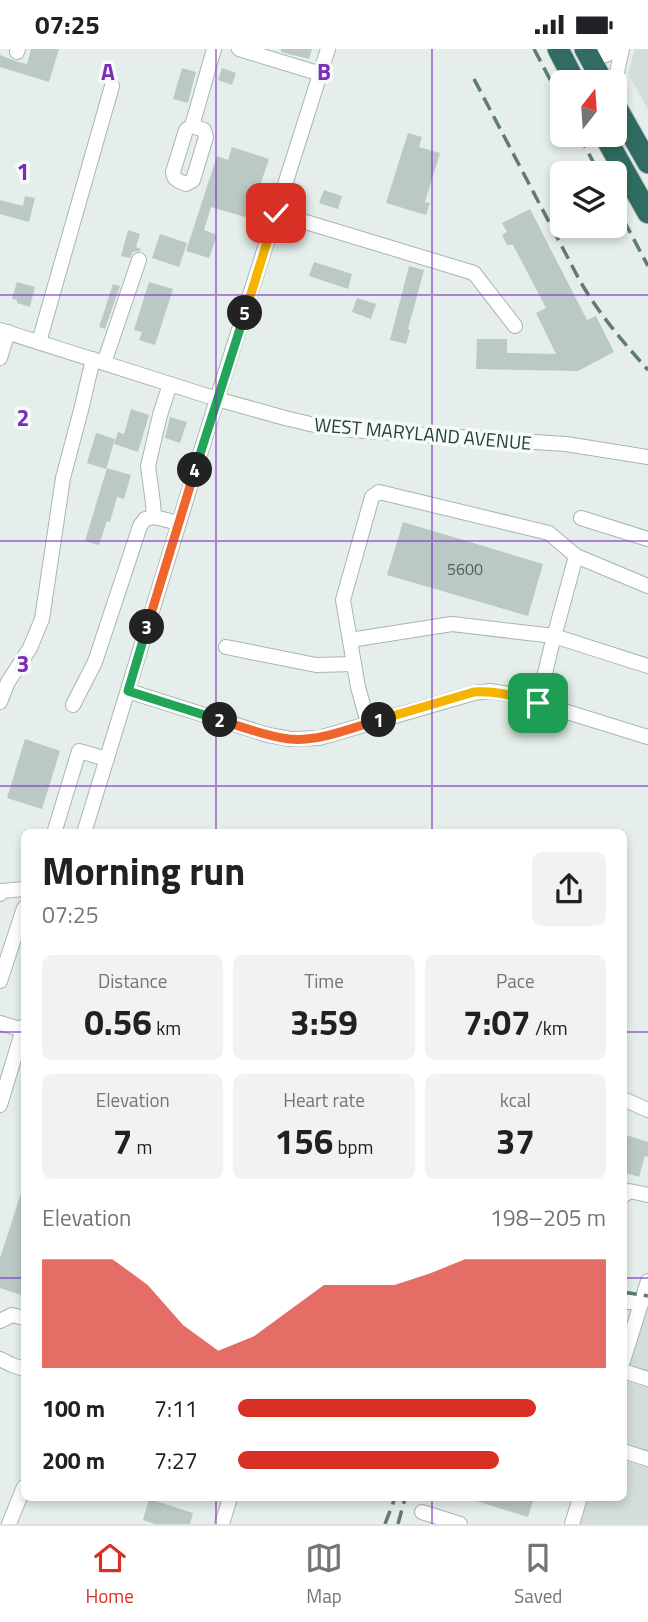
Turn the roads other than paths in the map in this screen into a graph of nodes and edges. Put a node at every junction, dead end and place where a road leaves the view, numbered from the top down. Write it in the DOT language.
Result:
graph roads {
  1 [pos="215,49"];
  2 [pos="239,49"];
  3 [pos="328,49"];
  4 [pos="558,49"];
  5 [pos="587,49"];
  6 [pos="614,49"];
  7 [pos="622,49"];
  8 [pos="569,70"];
  9 [pos="597,70"];
  10 [pos="618,70"];
  11 [pos="321,74"];
  12 [pos="112,86"];
  13 [pos="192,126"];
  14 [pos="627,126"];
  15 [pos="611,147"];
  16 [pos="648,163"];
  17 [pos="276,213"];
  18 [pos="648,213"];
  19 [pos="139,260"];
  20 [pos="515,325"];
  21 [pos="4,331"];
  22 [pos="39,342"];
  23 [pos="0,359"];
  24 [pos="99,361"];
  25 [pos="170,384"];
  26 [pos="217,400"];
  27 [pos="648,457"];
  28 [pos="153,517"];
  29 [pos="581,518"];
  30 [pos="179,523"];
  31 [pos="648,539"];
  32 [pos="576,556"];
  33 [pos="648,586"];
  34 [pos="554,636"];
  35 [pos="350,640"];
  36 [pos="226,647"];
  37 [pos="354,664"];
  38 [pos="648,666"];
  39 [pos="128,691"];
  40 [pos="0,702"];
  41 [pos="538,703"];
  42 [pos="73,705"];
  43 [pos="368,723"];
  44 [pos="648,737"];
  45 [pos="107,759"];
  46 [pos="55,829"];
  47 [pos="85,829"];
  48 [pos="21,888"];
  49 [pos="0,894"];
  50 [pos="21,917"];
  51 [pos="0,981"];
  52 [pos="0,1023"];
  53 [pos="21,1027"];
  54 [pos="21,1035"];
  55 [pos="5,1070"];
  56 [pos="627,1100"];
  57 [pos="0,1105"];
  58 [pos="648,1110"];
  59 [pos="627,1193"];
  60 [pos="648,1195"];
  61 [pos="648,1281"];
  62 [pos="627,1302"];
  63 [pos="642,1302"];
  64 [pos="21,1317"];
  65 [pos="0,1321"];
  66 [pos="648,1329"];
  67 [pos="632,1332"];
  68 [pos="627,1348"];
  69 [pos="0,1359"];
  70 [pos="21,1368"];
  71 [pos="627,1372"];
  72 [pos="648,1379"];
  73 [pos="627,1452"];
  74 [pos="648,1459"];
  75 [pos="21,1494"];
  76 [pos="229,1501"];
  77 [pos="579,1501"];
  78 [pos="422,1512"];
  79 [pos="9,1524"];
  80 [pos="224,1524"];
  81 [pos="460,1524"];
  82 [pos="572,1524"];
  1 -- 13 [label="street"];
  2 -- 11 [label="street"];
  3 -- 11 [label="street"];
  4 -- 8 [label="highway"];
  5 -- 6 [label="street"];
  5 -- 9 [label="highway"];
  7 -- 10 [label="street"];
  11 -- 17 [label="street"];
  12 -- 22 [label="street"];
  14 -- 16 [label="highway"];
  15 -- 18 [label="highway"];
  17 -- 20 [label="street"];
  17 -- 26 [label="street"];
  19 -- 24 [label="street"];
  21 -- 22 [label="street, WEST MARYLAND AVENUE"];
  21 -- 23 [label="street"];
  22 -- 24 [label="street, WEST MARYLAND AVENUE"];
  24 -- 25 [label="street, WEST MARYLAND AVENUE"];
  24 -- 40 [label="street"];
  25 -- 26 [label="street, WEST MARYLAND AVENUE"];
  25 -- 28 [label="street"];
  26 -- 27 [label="street, WEST MARYLAND AVENUE"];
  26 -- 30 [label="street"];
  28 -- 30 [label="street"];
  28 -- 42 [label="street"];
  29 -- 31 [label="street"];
  30 -- 39 [label="street"];
  32 -- 33 [label="street"];
  32 -- 34 [label="street"];
  32 -- 35 [label="street"];
  34 -- 35 [label="street"];
  34 -- 38 [label="street"];
  34 -- 41 [label="street"];
  35 -- 37 [label="street"];
  36 -- 37 [label="street"];
  37 -- 43 [label="street"];
  39 -- 43 [label="street"];
  39 -- 45 [label="street"];
  41 -- 43 [label="street"];
  41 -- 44 [label="street"];
  45 -- 46 [label="street"];
  45 -- 47 [label="street"];
  48 -- 49 [label="street"];
  50 -- 51 [label="street"];
  52 -- 53 [label="street"];
  54 -- 55 [label="street"];
  55 -- 57 [label="street"];
  56 -- 58 [label="street"];
  59 -- 60 [label="street"];
  61 -- 63 [label="street"];
  62 -- 63 [label="street"];
  63 -- 67 [label="street"];
  64 -- 65 [label="street"];
  66 -- 67 [label="street"];
  67 -- 68 [label="street"];
  69 -- 70 [label="street"];
  71 -- 72 [label="street"];
  73 -- 74 [label="street"];
  75 -- 79 [label="street"];
  76 -- 80 [label="street"];
  77 -- 82 [label="street"];
  78 -- 81 [label="street"];
}
